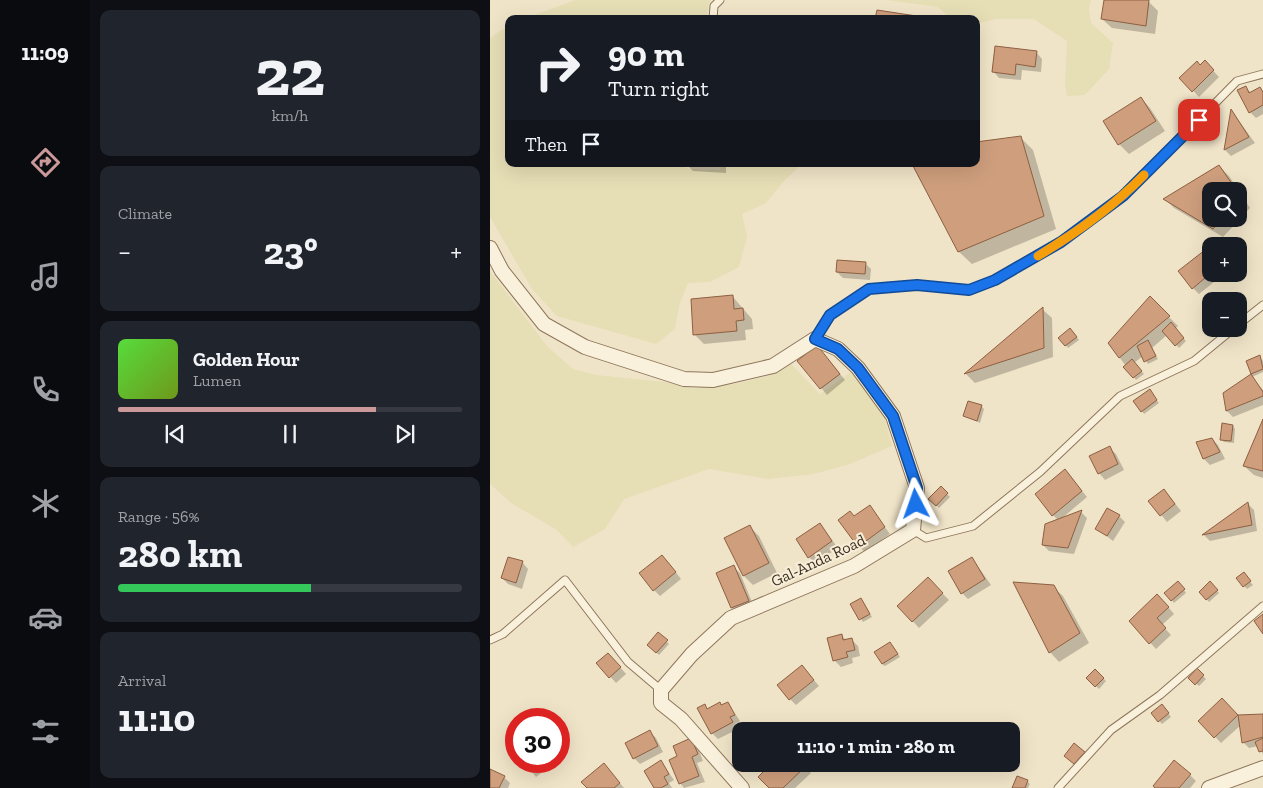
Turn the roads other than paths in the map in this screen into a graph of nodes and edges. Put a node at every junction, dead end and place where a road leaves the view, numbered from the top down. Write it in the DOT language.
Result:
graph roads {
  1 [pos="720,0"];
  2 [pos="713,15"];
  3 [pos="1263,74"];
  4 [pos="490,248"];
  5 [pos="1263,306"];
  6 [pos="1247,318"];
  7 [pos="1223,337"];
  8 [pos="815,339"];
  9 [pos="914,530"];
  10 [pos="1263,606"];
  11 [pos="490,640"];
  12 [pos="661,690"];
  13 [pos="1263,768"];
  14 [pos="742,788"];
  15 [pos="1058,788"];
  16 [pos="1209,788"];
  1 -- 2 [label="lane"];
  3 -- 8 [label="lane"];
  4 -- 8 [label="street"];
  5 -- 6 [label="lane"];
  7 -- 9 [label="lane"];
  8 -- 9 [label="street"];
  9 -- 12 [label="street, Gal-Anda Road"];
  10 -- 15 [label="lane"];
  11 -- 12 [label="lane"];
  12 -- 14 [label="street"];
  13 -- 16 [label="street"];
}
